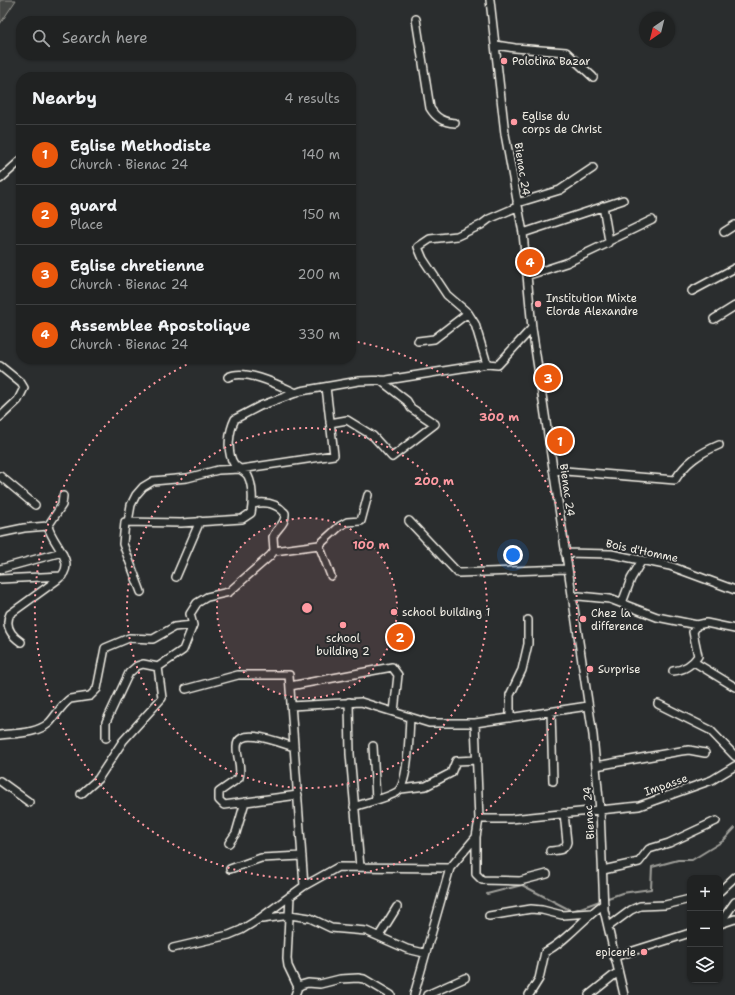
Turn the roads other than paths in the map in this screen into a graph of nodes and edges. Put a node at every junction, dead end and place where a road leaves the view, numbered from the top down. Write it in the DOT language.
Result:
graph roads {
  1 [pos="490,0"];
  2 [pos="416,19"];
  3 [pos="496,45"];
  4 [pos="593,77"];
  5 [pos="455,124"];
  6 [pos="16,165"];
  7 [pos="593,168"];
  8 [pos="0,179"];
  9 [pos="623,200"];
  10 [pos="517,205"];
  11 [pos="603,206"];
  12 [pos="652,220"];
  13 [pos="735,225"];
  14 [pos="724,232"];
  15 [pos="524,233"];
  16 [pos="609,241"];
  17 [pos="735,268"];
  18 [pos="528,274"];
  19 [pos="692,291"];
  20 [pos="735,306"];
  21 [pos="468,313"];
  22 [pos="714,319"];
  23 [pos="532,328"];
  24 [pos="418,342"];
  25 [pos="487,364"];
  26 [pos="0,366"];
  27 [pos="228,377"];
  28 [pos="380,380"];
  29 [pos="326,387"];
  30 [pos="296,393"];
  31 [pos="0,418"];
  32 [pos="330,424"];
  33 [pos="719,445"];
  34 [pos="241,469"];
  35 [pos="553,470"];
  36 [pos="0,476"];
  37 [pos="64,496"];
  38 [pos="368,496"];
  39 [pos="253,504"];
  40 [pos="35,505"];
  41 [pos="409,521"];
  42 [pos="128,522"];
  43 [pos="200,522"];
  44 [pos="48,526"];
  45 [pos="0,533"];
  46 [pos="319,545"];
  47 [pos="274,551"];
  48 [pos="62,552"];
  49 [pos="565,552"];
  50 [pos="642,560"];
  51 [pos="0,569"];
  52 [pos="567,569"];
  53 [pos="62,576"];
  54 [pos="176,576"];
  55 [pos="331,576"];
  56 [pos="0,578"];
  57 [pos="735,590"];
  58 [pos="141,592"];
  59 [pos="572,598"];
  60 [pos="622,603"];
  61 [pos="528,620"];
  62 [pos="193,625"];
  63 [pos="697,625"];
  64 [pos="734,630"];
  65 [pos="21,642"];
  66 [pos="694,662"];
  67 [pos="158,667"];
  68 [pos="673,671"];
  69 [pos="290,686"];
  70 [pos="735,687"];
  71 [pos="186,689"];
  72 [pos="349,702"];
  73 [pos="658,704"];
  74 [pos="291,706"];
  75 [pos="588,706"];
  76 [pos="394,712"];
  77 [pos="551,712"];
  78 [pos="410,717"];
  79 [pos="510,718"];
  80 [pos="475,723"];
  81 [pos="0,735"];
  82 [pos="106,738"];
  83 [pos="373,746"];
  84 [pos="294,747"];
  85 [pos="705,753"];
  86 [pos="735,756"];
  87 [pos="477,760"];
  88 [pos="596,766"];
  89 [pos="735,766"];
  90 [pos="0,780"];
  91 [pos="553,781"];
  92 [pos="401,789"];
  93 [pos="81,794"];
  94 [pos="298,795"];
  95 [pos="376,800"];
  96 [pos="28,802"];
  97 [pos="245,802"];
  98 [pos="354,807"];
  99 [pos="600,810"];
  100 [pos="564,813"];
  101 [pos="479,819"];
  102 [pos="716,821"];
  103 [pos="476,837"];
  104 [pos="229,843"];
  105 [pos="550,851"];
  106 [pos="302,856"];
  107 [pos="360,868"];
  108 [pos="450,868"];
  109 [pos="230,869"];
  110 [pos="604,870"];
  111 [pos="547,874"];
  112 [pos="735,876"];
  113 [pos="304,886"];
  114 [pos="723,888"];
  115 [pos="290,896"];
  116 [pos="687,900"];
  117 [pos="735,902"];
  118 [pos="397,907"];
  119 [pos="604,907"];
  120 [pos="592,912"];
  121 [pos="290,915"];
  122 [pos="489,916"];
  123 [pos="259,919"];
  124 [pos="735,919"];
  125 [pos="723,920"];
  126 [pos="723,923"];
  127 [pos="608,927"];
  128 [pos="687,934"];
  129 [pos="379,936"];
  130 [pos="173,948"];
  131 [pos="424,953"];
  132 [pos="614,957"];
  133 [pos="618,972"];
  134 [pos="465,978"];
  135 [pos="298,987"];
  136 [pos="295,995"];
  137 [pos="391,995"];
  138 [pos="414,995"];
  139 [pos="427,995"];
  140 [pos="530,995"];
  141 [pos="589,995"];
  142 [pos="624,995"];
  1 -- 3 [label="street, Bienac 24"];
  2 -- 5 [label="street"];
  3 -- 4 [label="street"];
  3 -- 10 [label="street, Bienac 24"];
  6 -- 8 [label="street"];
  7 -- 10 [label="street"];
  9 -- 11 [label="street"];
  10 -- 15 [label="street, Bienac 24"];
  10 -- 21 [label="street"];
  11 -- 15 [label="street"];
  11 -- 16 [label="street"];
  12 -- 16 [label="street"];
  13 -- 14 [label="street"];
  15 -- 18 [label="street, Bienac 24"];
  16 -- 18 [label="street"];
  17 -- 19 [label="street"];
  18 -- 23 [label="street, Bienac 24"];
  20 -- 22 [label="street"];
  21 -- 24 [label="street"];
  21 -- 25 [label="street"];
  23 -- 25 [label="street"];
  23 -- 35 [label="street, Bienac 24"];
  25 -- 28 [label="street"];
  26 -- 31 [label="street"];
  27 -- 30 [label="street"];
  28 -- 29 [label="street"];
  28 -- 32 [label="street"];
  29 -- 30 [label="street"];
  29 -- 32 [label="street"];
  30 -- 34 [label="street"];
  32 -- 34 [label="street"];
  33 -- 35 [label="street"];
  34 -- 39 [label="street"];
  34 -- 42 [label="street"];
  35 -- 49 [label="street, Bienac 24"];
  36 -- 40 [label="street"];
  37 -- 44 [label="street"];
  38 -- 46 [label="street"];
  39 -- 43 [label="street"];
  39 -- 47 [label="street"];
  41 -- 52 [label="street"];
  42 -- 43 [label="street"];
  42 -- 58 [label="street"];
  43 -- 54 [label="street"];
  44 -- 45 [label="street"];
  44 -- 48 [label="street"];
  46 -- 47 [label="street"];
  46 -- 55 [label="street"];
  47 -- 62 [label="street"];
  48 -- 51 [label="street"];
  48 -- 53 [label="street"];
  49 -- 50 [label="street, Bois d'Homme"];
  49 -- 52 [label="street, Bienac 24"];
  50 -- 57 [label="street, Bois d'Homme"];
  50 -- 60 [label="street"];
  52 -- 59 [label="street, Bienac 24"];
  53 -- 56 [label="street"];
  53 -- 65 [label="street"];
  59 -- 60 [label="street"];
  59 -- 75 [label="street, Bienac 24"];
  60 -- 63 [label="street"];
  61 -- 79 [label="street"];
  62 -- 67 [label="street"];
  62 -- 81 [label="street"];
  63 -- 64 [label="street"];
  63 -- 66 [label="street"];
  66 -- 68 [label="street"];
  66 -- 70 [label="street"];
  67 -- 82 [label="street"];
  67 -- 93 [label="street"];
  69 -- 71 [label="street"];
  69 -- 74 [label="street"];
  69 -- 76 [label="street"];
  72 -- 74 [label="street"];
  72 -- 76 [label="street"];
  72 -- 98 [label="street"];
  73 -- 86 [label="street"];
  74 -- 84 [label="street"];
  75 -- 77 [label="street"];
  75 -- 88 [label="street, Bienac 24"];
  76 -- 78 [label="street"];
  77 -- 79 [label="street"];
  77 -- 91 [label="street"];
  78 -- 80 [label="street"];
  78 -- 92 [label="street"];
  79 -- 80 [label="street"];
  80 -- 87 [label="street"];
  83 -- 95 [label="street"];
  84 -- 94 [label="street"];
  84 -- 97 [label="street"];
  85 -- 88 [label="street"];
  87 -- 92 [label="street"];
  87 -- 101 [label="street"];
  88 -- 99 [label="street, Bienac 24"];
  89 -- 99 [label="street, Impasse"];
  90 -- 96 [label="street"];
  92 -- 95 [label="street"];
  94 -- 97 [label="street"];
  94 -- 106 [label="street"];
  95 -- 98 [label="street"];
  97 -- 104 [label="street"];
  98 -- 107 [label="street"];
  99 -- 100 [label="street, Impasse"];
  99 -- 110 [label="street, Bienac 24"];
  100 -- 101 [label="street, Impasse"];
  100 -- 105 [label="street"];
  101 -- 103 [label="street"];
  102 -- 110 [label="street"];
  103 -- 108 [label="street"];
  103 -- 111 [label="street"];
  106 -- 109 [label="street"];
  106 -- 113 [label="street"];
  107 -- 108 [label="street"];
  107 -- 113 [label="street"];
  108 -- 131 [label="street"];
  110 -- 119 [label="street, Bienac 24"];
  112 -- 114 [label="street"];
  113 -- 115 [label="street"];
  115 -- 121 [label="street"];
  115 -- 123 [label="street"];
  116 -- 127 [label="street"];
  117 -- 125 [label="street"];
  118 -- 129 [label="street"];
  119 -- 120 [label="street"];
  119 -- 127 [label="street, Bienac 24"];
  120 -- 122 [label="street"];
  120 -- 140 [label="street"];
  121 -- 123 [label="street"];
  121 -- 129 [label="street"];
  121 -- 135 [label="street"];
  123 -- 130 [label="street"];
  124 -- 126 [label="street"];
  127 -- 132 [label="street, Bienac 24"];
  128 -- 132 [label="street"];
  129 -- 131 [label="street"];
  131 -- 138 [label="street"];
  132 -- 133 [label="street, Bienac 24"];
  133 -- 141 [label="street"];
  133 -- 142 [label="street, Bienac 24"];
  134 -- 139 [label="street"];
  135 -- 136 [label="street"];
  135 -- 137 [label="street"];
}
